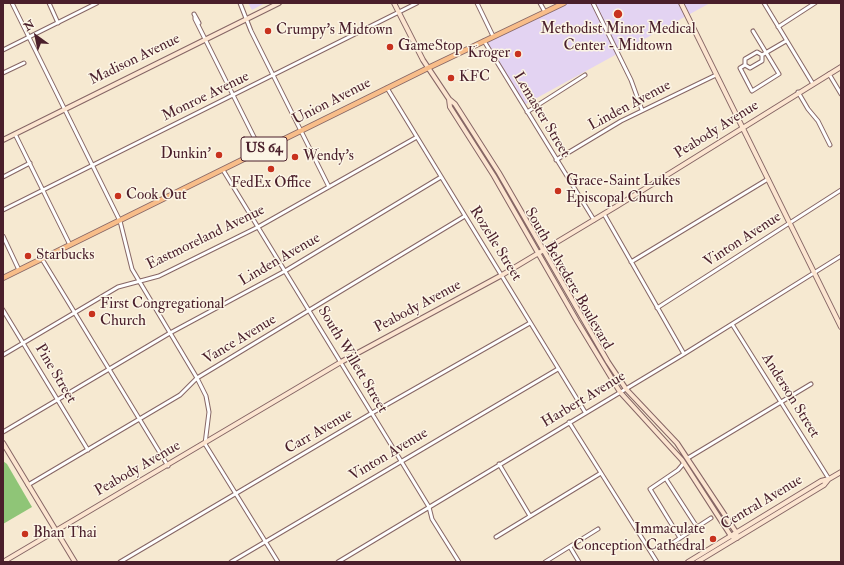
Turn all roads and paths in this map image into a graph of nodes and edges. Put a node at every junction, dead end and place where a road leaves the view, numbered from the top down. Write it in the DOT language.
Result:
graph roads {
  1 [pos="12,3"];
  2 [pos="49,3"];
  3 [pos="97,3"];
  4 [pos="240,3"];
  5 [pos="279,3"];
  6 [pos="394,3"];
  7 [pos="417,3"];
  8 [pos="477,3"];
  9 [pos="540,3"];
  10 [pos="564,3"];
  11 [pos="593,3"];
  12 [pos="681,3"];
  13 [pos="764,3"];
  14 [pos="815,3"];
  15 [pos="399,12"];
  16 [pos="545,12"];
  17 [pos="195,15"];
  18 [pos="247,19"];
  19 [pos="58,23"];
  20 [pos="778,27"];
  21 [pos="753,31"];
  22 [pos="493,36"];
  23 [pos="29,37"];
  24 [pos="206,39"];
  25 [pos="484,41"];
  26 [pos="786,41"];
  27 [pos="3,50"];
  28 [pos="766,53"];
  29 [pos="762,55"];
  30 [pos="24,63"];
  31 [pos="745,65"];
  32 [pos="841,67"];
  33 [pos="428,68"];
  34 [pos="3,74"];
  35 [pos="829,74"];
  36 [pos="716,75"];
  37 [pos="273,76"];
  38 [pos="586,76"];
  39 [pos="812,84"];
  40 [pos="387,88"];
  41 [pos="798,92"];
  42 [pos="841,94"];
  43 [pos="234,96"];
  44 [pos="449,99"];
  45 [pos="64,109"];
  46 [pos="642,110"];
  47 [pos="527,112"];
  48 [pos="743,129"];
  49 [pos="300,132"];
  50 [pos="15,134"];
  51 [pos="417,137"];
  52 [pos="3,140"];
  53 [pos="830,145"];
  54 [pos="261,151"];
  55 [pos="556,160"];
  56 [pos="30,163"];
  57 [pos="92,165"];
  58 [pos="223,170"];
  59 [pos="3,177"];
  60 [pos="441,177"];
  61 [pos="768,178"];
  62 [pos="329,187"];
  63 [pos="43,189"];
  64 [pos="841,190"];
  65 [pos="3,210"];
  66 [pos="604,214"];
  67 [pos="465,216"];
  68 [pos="594,220"];
  69 [pos="120,221"];
  70 [pos="790,223"];
  71 [pos="258,227"];
  72 [pos="3,236"];
  73 [pos="70,246"];
  74 [pos="544,250"];
  75 [pos="539,253"];
  76 [pos="841,256"];
  77 [pos="42,259"];
  78 [pos="631,262"];
  79 [pos="19,270"];
  80 [pos="285,271"];
  81 [pos="814,273"];
  82 [pos="502,275"];
  83 [pos="3,278"];
  84 [pos="138,281"];
  85 [pos="658,308"];
  86 [pos="3,310"];
  87 [pos="310,311"];
  88 [pos="74,313"];
  89 [pos="583,317"];
  90 [pos="577,321"];
  91 [pos="530,323"];
  92 [pos="732,324"];
  93 [pos="841,326"];
  94 [pos="170,333"];
  95 [pos="23,343"];
  96 [pos="684,354"];
  97 [pos="3,355"];
  98 [pos="341,362"];
  99 [pos="558,368"];
  100 [pos="109,370"];
  101 [pos="197,378"];
  102 [pos="811,384"];
  103 [pos="626,389"];
  104 [pos="620,392"];
  105 [pos="58,400"];
  106 [pos="781,403"];
  107 [pos="585,412"];
  108 [pos="372,413"];
  109 [pos="139,420"];
  110 [pos="569,422"];
  111 [pos="3,432"];
  112 [pos="3,443"];
  113 [pos="205,444"];
  114 [pos="88,450"];
  115 [pos="686,460"];
  116 [pos="401,461"];
  117 [pos="499,464"];
  118 [pos="168,466"];
  119 [pos="841,472"];
  120 [pos="601,473"];
  121 [pos="666,479"];
  122 [pos="829,479"];
  123 [pos="28,484"];
  124 [pos="236,493"];
  125 [pos="429,507"];
  126 [pos="530,516"];
  127 [pos="711,518"];
  128 [pos="697,527"];
  129 [pos="598,529"];
  130 [pos="56,530"];
  131 [pos="736,532"];
  132 [pos="731,536"];
  133 [pos="496,537"];
  134 [pos="680,538"];
  135 [pos="737,538"];
  136 [pos="265,542"];
  137 [pos="671,544"];
  138 [pos="570,547"];
  139 [pos="458,561"];
  140 [pos="577,561"];
  141 [pos="3,562"];
  142 [pos="75,562"];
  143 [pos="120,562"];
  144 [pos="231,562"];
  145 [pos="278,562"];
  146 [pos="338,562"];
  147 [pos="454,562"];
  148 [pos="546,562"];
  149 [pos="657,562"];
  150 [pos="690,562"];
  151 [pos="697,562"];
  1 -- 23 [label="street"];
  2 -- 19 [label="street"];
  3 -- 19 [label="street"];
  4 -- 18 [label="street"];
  5 -- 18 [label="main road, Madison Avenue"];
  6 -- 15 [label="main road, South Belvedere Boulevard"];
  7 -- 15 [label="street, Monroe Avenue"];
  8 -- 22 [label="street"];
  9 -- 16 [label="street"];
  10 -- 16 [label="main road, Union Avenue / US 64"];
  11 -- 46 [label="street"];
  12 -- 36 [label="main road"];
  13 -- 20 [label="street"];
  14 -- 20 [label="street"];
  15 -- 33 [label="main road, South Belvedere Boulevard"];
  15 -- 37 [label="street, Monroe Avenue"];
  16 -- 22 [label="main road, Union Avenue / US 64"];
  17 -- 24 [label="street"];
  18 -- 24 [label="main road, Madison Avenue"];
  18 -- 37 [label="street"];
  19 -- 23 [label="street"];
  20 -- 26 [label="street"];
  21 -- 28 [label="street"];
  22 -- 25 [label="main road, Union Avenue / US 64"];
  23 -- 27 [label="street"];
  23 -- 45 [label="street"];
  24 -- 43 [label="street"];
  24 -- 45 [label="main road, Madison Avenue"];
  25 -- 33 [label="main road, Union Avenue / US 64"];
  25 -- 47 [label="street, Lemaster Street"];
  26 -- 28 [label="street"];
  26 -- 39 [label="street"];
  28 -- 29 [label="street"];
  28 -- 31 [label="street"];
  29 -- 31 [label="street"];
  29 -- 31 [label="street"];
  30 -- 34 [label="street"];
  32 -- 35 [label="main road, Peabody Avenue"];
  33 -- 40 [label="main road, Union Avenue / US 64"];
  33 -- 44 [label="main road, South Belvedere Boulevard"];
  35 -- 39 [label="main road, Peabody Avenue"];
  35 -- 42 [label="street"];
  36 -- 46 [label="street, Linden Avenue"];
  36 -- 48 [label="main road"];
  37 -- 43 [label="street, Monroe Avenue"];
  37 -- 49 [label="street"];
  38 -- 47 [label="street"];
  39 -- 41 [label="main road, Peabody Avenue"];
  40 -- 49 [label="main road, Union Avenue / US 64"];
  40 -- 51 [label="street, Rozelle Street"];
  41 -- 48 [label="main road, Peabody Avenue"];
  41 -- 53 [label="street"];
  43 -- 54 [label="street"];
  43 -- 57 [label="street, Monroe Avenue"];
  44 -- 74 [label="main road, South Belvedere Boulevard"];
  44 -- 75 [label="main road, South Belvedere Boulevard"];
  45 -- 50 [label="main road, Madison Avenue"];
  45 -- 57 [label="street"];
  46 -- 55 [label="street, Linden Avenue"];
  47 -- 55 [label="street, Lemaster Street"];
  48 -- 61 [label="main road"];
  48 -- 66 [label="main road, Peabody Avenue"];
  49 -- 54 [label="main road, Union Avenue / US 64"];
  49 -- 62 [label="street"];
  50 -- 52 [label="main road, Madison Avenue"];
  50 -- 56 [label="street"];
  51 -- 60 [label="street, Rozelle Street"];
  51 -- 62 [label="street, Eastmoreland Avenue"];
  54 -- 58 [label="main road, Union Avenue / US 64"];
  55 -- 68 [label="street, Lemaster Street"];
  56 -- 59 [label="street"];
  56 -- 63 [label="street"];
  57 -- 63 [label="street, Monroe Avenue"];
  57 -- 69 [label="street"];
  58 -- 69 [label="main road, Union Avenue / US 64"];
  58 -- 71 [label="street, South Willett Street"];
  60 -- 67 [label="street, Rozelle Street"];
  60 -- 80 [label="street, Linden Avenue"];
  61 -- 70 [label="main road"];
  61 -- 78 [label="street"];
  62 -- 71 [label="street, Eastmoreland Avenue"];
  63 -- 65 [label="street, Monroe Avenue"];
  63 -- 73 [label="street"];
  64 -- 70 [label="street, Vinton Avenue"];
  66 -- 68 [label="main road, Peabody Avenue"];
  66 -- 78 [label="street"];
  67 -- 82 [label="street, Rozelle Street"];
  67 -- 87 [label="street, Vance Avenue"];
  68 -- 74 [label="main road, Peabody Avenue"];
  69 -- 73 [label="main road, Union Avenue / US 64"];
  69 -- 84 [label="street"];
  70 -- 81 [label="main road"];
  70 -- 85 [label="street, Vinton Avenue"];
  71 -- 80 [label="street, South Willett Street"];
  71 -- 84 [label="street, Eastmoreland Avenue"];
  72 -- 79 [label="street"];
  73 -- 77 [label="main road, Union Avenue / US 64"];
  74 -- 75 [label="main road, Peabody Avenue"];
  74 -- 89 [label="main road, South Belvedere Boulevard"];
  75 -- 82 [label="main road, Peabody Avenue"];
  75 -- 90 [label="main road, South Belvedere Boulevard"];
  76 -- 81 [label="street, Harbert Avenue"];
  77 -- 79 [label="main road, Union Avenue / US 64"];
  77 -- 88 [label="street"];
  78 -- 85 [label="street"];
  79 -- 83 [label="main road, Union Avenue / US 64"];
  80 -- 87 [label="street, South Willett Street"];
  80 -- 94 [label="street, Linden Avenue"];
  81 -- 92 [label="street, Harbert Avenue"];
  81 -- 93 [label="main road"];
  82 -- 91 [label="street, Rozelle Street"];
  82 -- 98 [label="main road, Peabody Avenue"];
  84 -- 88 [label="street, Eastmoreland Avenue"];
  84 -- 94 [label="street"];
  85 -- 96 [label="street"];
  86 -- 95 [label="street, Pine Street"];
  87 -- 98 [label="street, South Willett Street"];
  87 -- 101 [label="street, Vance Avenue"];
  88 -- 95 [label="street, Eastmoreland Avenue"];
  88 -- 100 [label="street"];
  89 -- 90 [label="main road"];
  89 -- 103 [label="main road, South Belvedere Boulevard"];
  90 -- 104 [label="main road, South Belvedere Boulevard"];
  91 -- 99 [label="street, Rozelle Street"];
  91 -- 108 [label="street, Carr Avenue"];
  92 -- 96 [label="street, Harbert Avenue"];
  92 -- 106 [label="street, Anderson Street"];
  94 -- 100 [label="street, Linden Avenue"];
  94 -- 101 [label="street"];
  95 -- 97 [label="street, Eastmoreland Avenue"];
  95 -- 105 [label="street, Pine Street"];
  96 -- 103 [label="street, Harbert Avenue"];
  98 -- 108 [label="street, South Willett Street"];
  98 -- 113 [label="main road, Peabody Avenue"];
  99 -- 107 [label="street, Rozelle Street"];
  99 -- 116 [label="street, Vinton Avenue"];
  100 -- 105 [label="street, Linden Avenue"];
  100 -- 109 [label="street"];
  101 -- 109 [label="street, Vance Avenue"];
  101 -- 113 [label="street"];
  102 -- 106 [label="street"];
  103 -- 104 [label="street, Harbert Avenue"];
  103 -- 115 [label="main road, South Belvedere Boulevard"];
  104 -- 107 [label="street, Harbert Avenue"];
  104 -- 115 [label="main road, South Belvedere Boulevard"];
  105 -- 111 [label="street, Linden Avenue"];
  105 -- 114 [label="street, Pine Street"];
  106 -- 115 [label="street"];
  106 -- 122 [label="street, Anderson Street"];
  107 -- 110 [label="street, Harbert Avenue"];
  108 -- 116 [label="street, South Willett Street"];
  108 -- 124 [label="street, Carr Avenue"];
  109 -- 114 [label="street, Vance Avenue"];
  109 -- 118 [label="street"];
  110 -- 117 [label="street, Harbert Avenue"];
  110 -- 120 [label="street"];
  112 -- 123 [label="main road"];
  113 -- 118 [label="main road, Peabody Avenue"];
  113 -- 124 [label="street"];
  114 -- 123 [label="street, Vance Avenue"];
  115 -- 121 [label="street"];
  115 -- 131 [label="main road, South Belvedere Boulevard"];
  115 -- 132 [label="main road, South Belvedere Boulevard"];
  116 -- 125 [label="street, South Willett Street"];
  116 -- 136 [label="street, Vinton Avenue"];
  117 -- 125 [label="street, Harbert Avenue"];
  117 -- 126 [label="street"];
  118 -- 130 [label="main road, Peabody Avenue"];
  119 -- 122 [label="main road, Central Avenue"];
  120 -- 126 [label="street"];
  120 -- 149 [label="street"];
  121 -- 128 [label="street"];
  121 -- 134 [label="street"];
  122 -- 131 [label="main road, Central Avenue"];
  122 -- 135 [label="main road, Central Avenue"];
  123 -- 130 [label="main road"];
  124 -- 136 [label="street"];
  124 -- 143 [label="street, Carr Avenue"];
  125 -- 139 [label="street, South Willett Street"];
  125 -- 146 [label="street, Harbert Avenue"];
  126 -- 133 [label="street"];
  127 -- 128 [label="street"];
  128 -- 134 [label="street"];
  129 -- 138 [label="street"];
  130 -- 141 [label="main road, Peabody Avenue"];
  130 -- 142 [label="main road"];
  131 -- 132 [label="main road, Central Avenue"];
  131 -- 135 [label="main road, South Belvedere Boulevard"];
  132 -- 135 [label="main road"];
  132 -- 150 [label="main road, Central Avenue"];
  134 -- 137 [label="street"];
  135 -- 151 [label="main road, Central Avenue"];
  136 -- 144 [label="street, Vinton Avenue"];
  136 -- 145 [label="street"];
  138 -- 140 [label="street"];
  138 -- 148 [label="street"];
  139 -- 147 [label="street"];
}
